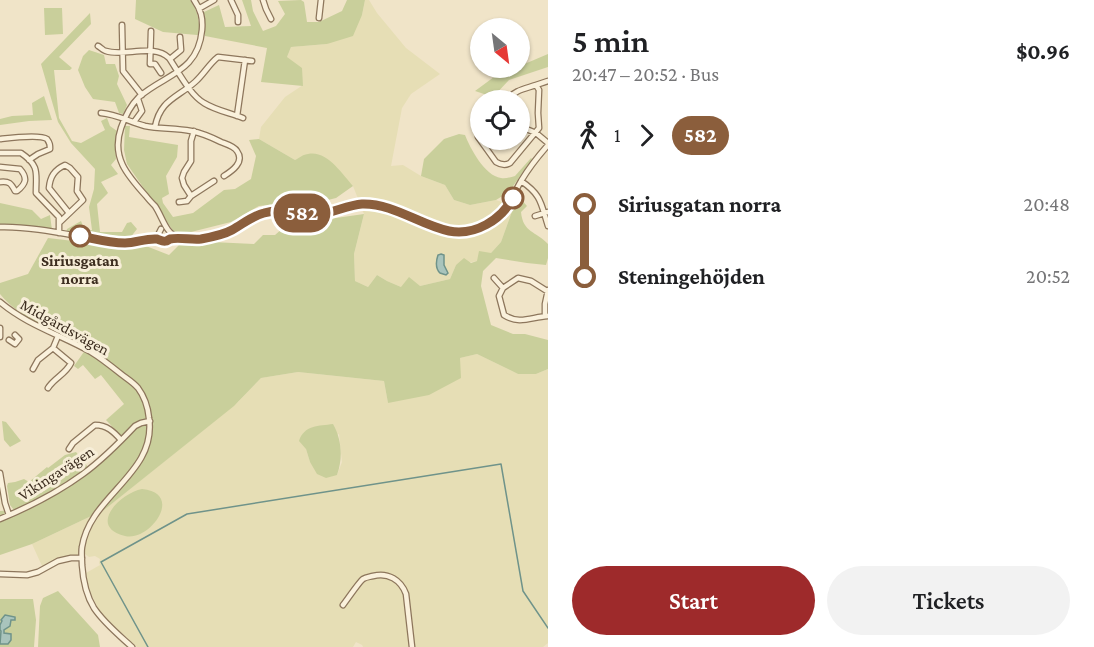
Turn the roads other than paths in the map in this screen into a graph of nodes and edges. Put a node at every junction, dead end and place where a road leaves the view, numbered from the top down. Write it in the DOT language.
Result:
graph roads {
  1 [pos="194,0"];
  2 [pos="214,0"];
  3 [pos="231,0"];
  4 [pos="263,0"];
  5 [pos="323,1"];
  6 [pos="200,8"];
  7 [pos="319,18"];
  8 [pos="272,19"];
  9 [pos="238,22"];
  10 [pos="122,25"];
  11 [pos="151,31"];
  12 [pos="180,37"];
  13 [pos="98,46"];
  14 [pos="151,51"];
  15 [pos="122,52"];
  16 [pos="170,59"];
  17 [pos="245,60"];
  18 [pos="252,61"];
  19 [pos="178,71"];
  20 [pos="161,73"];
  21 [pos="548,81"];
  22 [pos="536,85"];
  23 [pos="189,87"];
  24 [pos="520,90"];
  25 [pos="140,97"];
  26 [pos="101,112"];
  27 [pos="237,116"];
  28 [pos="243,118"];
  29 [pos="124,119"];
  30 [pos="134,122"];
  31 [pos="155,127"];
  32 [pos="194,131"];
  33 [pos="530,131"];
  34 [pos="538,135"];
  35 [pos="0,140"];
  36 [pos="530,143"];
  37 [pos="547,149"];
  38 [pos="487,150"];
  39 [pos="523,150"];
  40 [pos="0,153"];
  41 [pos="29,160"];
  42 [pos="0,167"];
  43 [pos="224,176"];
  44 [pos="214,181"];
  45 [pos="521,181"];
  46 [pos="0,182"];
  47 [pos="191,196"];
  48 [pos="179,202"];
  49 [pos="69,213"];
  50 [pos="546,213"];
  51 [pos="535,216"];
  52 [pos="60,222"];
  53 [pos="548,226"];
  54 [pos="0,227"];
  55 [pos="59,233"];
  56 [pos="165,234"];
  57 [pos="494,278"];
  58 [pos="504,288"];
  59 [pos="548,291"];
  60 [pos="1,305"];
  61 [pos="547,316"];
  62 [pos="0,328"];
  63 [pos="15,335"];
  64 [pos="58,336"];
  65 [pos="0,337"];
  66 [pos="9,340"];
  67 [pos="53,348"];
  68 [pos="33,369"];
  69 [pos="48,388"];
  70 [pos="150,421"];
  71 [pos="121,440"];
  72 [pos="69,449"];
  73 [pos="0,472"];
  74 [pos="9,515"];
  75 [pos="0,519"];
  76 [pos="82,558"];
  77 [pos="0,574"];
  78 [pos="343,605"];
  79 [pos="132,647"];
  80 [pos="412,647"];
  1 -- 6 [label="street"];
  2 -- 6 [label="street"];
  3 -- 9 [label="street"];
  4 -- 8 [label="street"];
  5 -- 7 [label="street"];
  6 -- 19 [label="street"];
  10 -- 15 [label="street"];
  11 -- 14 [label="street"];
  12 -- 16 [label="street"];
  13 -- 15 [label="street"];
  14 -- 15 [label="street"];
  14 -- 16 [label="street"];
  14 -- 20 [label="street"];
  15 -- 25 [label="street"];
  16 -- 19 [label="street"];
  17 -- 18 [label="street"];
  17 -- 23 [label="street"];
  17 -- 27 [label="street"];
  19 -- 23 [label="street"];
  19 -- 25 [label="street"];
  21 -- 22 [label="street"];
  22 -- 24 [label="street"];
  22 -- 34 [label="street"];
  23 -- 27 [label="street"];
  23 -- 31 [label="street"];
  25 -- 29 [label="street"];
  25 -- 30 [label="street"];
  26 -- 29 [label="street"];
  27 -- 28 [label="street"];
  29 -- 30 [label="street"];
  29 -- 56 [label="street"];
  30 -- 31 [label="street"];
  31 -- 32 [label="street"];
  32 -- 43 [label="street"];
  32 -- 47 [label="street"];
  33 -- 34 [label="street"];
  34 -- 36 [label="street"];
  34 -- 37 [label="street"];
  35 -- 41 [label="street"];
  37 -- 45 [label="street"];
  38 -- 39 [label="street"];
  40 -- 41 [label="street"];
  41 -- 52 [label="street"];
  42 -- 46 [label="street"];
  44 -- 47 [label="street"];
  45 -- 50 [label="street"];
  45 -- 56 [label="street"];
  47 -- 48 [label="street"];
  49 -- 49 [label="street"];
  49 -- 52 [label="street"];
  50 -- 51 [label="street"];
  50 -- 53 [label="street"];
  52 -- 55 [label="street"];
  54 -- 55 [label="street"];
  55 -- 56 [label="street"];
  57 -- 58 [label="street"];
  58 -- 59 [label="street"];
  58 -- 61 [label="street"];
  59 -- 61 [label="street"];
  60 -- 64 [label="street, Midgårdsvägen"];
  62 -- 65 [label="street"];
  63 -- 66 [label="street"];
  64 -- 67 [label="street"];
  64 -- 70 [label="street, Midgårdsvägen"];
  67 -- 68 [label="street"];
  67 -- 69 [label="street"];
  70 -- 71 [label="street, Vikingavägen"];
  70 -- 76 [label="street, Midgårdsvägen"];
  71 -- 72 [label="street"];
  71 -- 74 [label="street, Vikingavägen"];
  73 -- 74 [label="street"];
  74 -- 75 [label="street, Vikingavägen"];
  76 -- 77 [label="street"];
  76 -- 79 [label="street, Midgårdsvägen"];
  78 -- 80 [label="street"];
}
